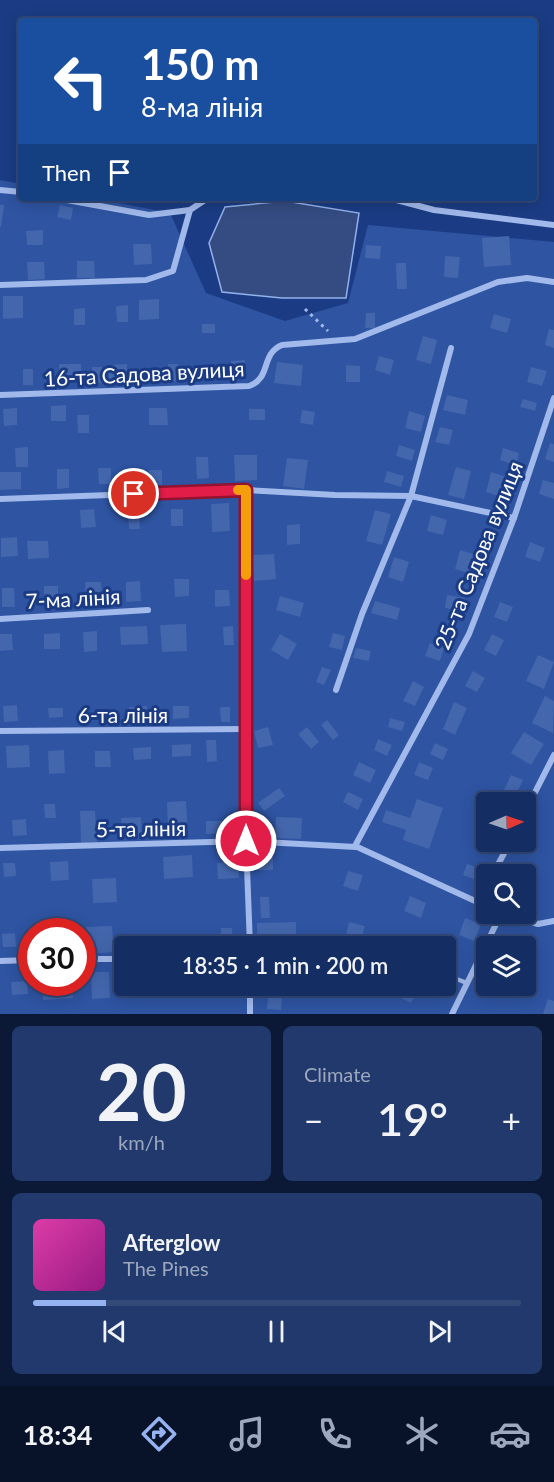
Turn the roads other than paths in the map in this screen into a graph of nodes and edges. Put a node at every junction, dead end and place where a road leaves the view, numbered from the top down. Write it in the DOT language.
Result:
graph roads {
  1 [pos="0,190"];
  2 [pos="18,192"];
  3 [pos="72,201"];
  4 [pos="204,201"];
  5 [pos="400,201"];
  6 [pos="190,210"];
  7 [pos="554,225"];
  8 [pos="554,282"];
  9 [pos="0,285"];
  10 [pos="452,348"];
  11 [pos="0,395"];
  12 [pos="554,398"];
  13 [pos="246,490"];
  14 [pos="411,496"];
  15 [pos="0,499"];
  16 [pos="514,518"];
  17 [pos="148,610"];
  18 [pos="0,619"];
  19 [pos="336,690"];
  20 [pos="246,729"];
  21 [pos="0,731"];
  22 [pos="554,755"];
  23 [pos="535,792"];
  24 [pos="246,841"];
  25 [pos="355,846"];
  26 [pos="0,848"];
  27 [pos="476,901"];
  28 [pos="476,901"];
  29 [pos="536,923"];
  30 [pos="552,923"];
  31 [pos="497,924"];
  32 [pos="249,936"];
  33 [pos="114,958"];
  34 [pos="96,959"];
  35 [pos="18,960"];
  36 [pos="0,961"];
  37 [pos="456,979"];
  38 [pos="467,983"];
  39 [pos="250,996"];
  40 [pos="250,1014"];
  41 [pos="452,1014"];
  1 -- 2 [label="street"];
  3 -- 6 [label="street"];
  4 -- 6 [label="street"];
  5 -- 7 [label="street"];
  6 -- 9 [label="street"];
  8 -- 11 [label="street, 16-та Садова вулиця"];
  10 -- 14 [label="street"];
  12 -- 16 [label="street, 25-та Садова вулиця"];
  13 -- 14 [label="street"];
  13 -- 15 [label="street"];
  13 -- 20 [label="street"];
  14 -- 16 [label="street"];
  14 -- 19 [label="street"];
  16 -- 25 [label="street, 25-та Садова вулиця"];
  17 -- 18 [label="street, 7-ма лінія"];
  20 -- 21 [label="street, 6-та лінія"];
  20 -- 24 [label="street"];
  22 -- 23 [label="street"];
  24 -- 25 [label="street, 5-та лінія"];
  24 -- 26 [label="street, 5-та лінія"];
  24 -- 32 [label="street"];
  25 -- 27 [label="street, 5-та лінія"];
  25 -- 28 [label="street"];
  29 -- 30 [label="street"];
  31 -- 38 [label="street"];
  33 -- 34 [label="street"];
  35 -- 36 [label="street"];
  37 -- 38 [label="lane"];
  38 -- 41 [label="street"];
  39 -- 40 [label="street"];
}
